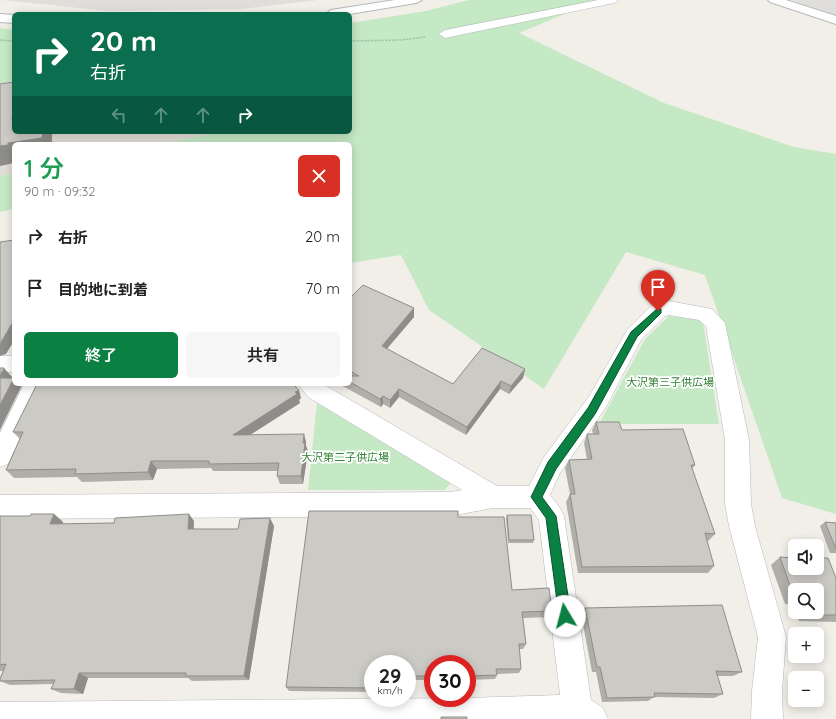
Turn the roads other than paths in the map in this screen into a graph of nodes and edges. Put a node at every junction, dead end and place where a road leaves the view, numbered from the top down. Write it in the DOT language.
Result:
graph roads {
  1 [pos="416,0"];
  2 [pos="614,0"];
  3 [pos="774,0"];
  4 [pos="343,12"];
  5 [pos="0,18"];
  6 [pos="12,19"];
  7 [pos="836,20"];
  8 [pos="445,34"];
  9 [pos="0,364"];
  10 [pos="12,364"];
  11 [pos="34,386"];
  12 [pos="312,386"];
  13 [pos="0,457"];
  14 [pos="493,497"];
  15 [pos="536,497"];
  16 [pos="0,507"];
  17 [pos="584,714"];
  18 [pos="0,718"];
  19 [pos="767,719"];
  1 -- 4 [label="street"];
  2 -- 8 [label="street"];
  3 -- 7 [label="street"];
  5 -- 6 [label="street"];
  9 -- 10 [label="street"];
  11 -- 13 [label="street"];
  12 -- 14 [label="street"];
  14 -- 15 [label="street"];
  14 -- 16 [label="street"];
  15 -- 17 [label="street"];
  15 -- 19 [label="street"];
  17 -- 18 [label="street"];
}
